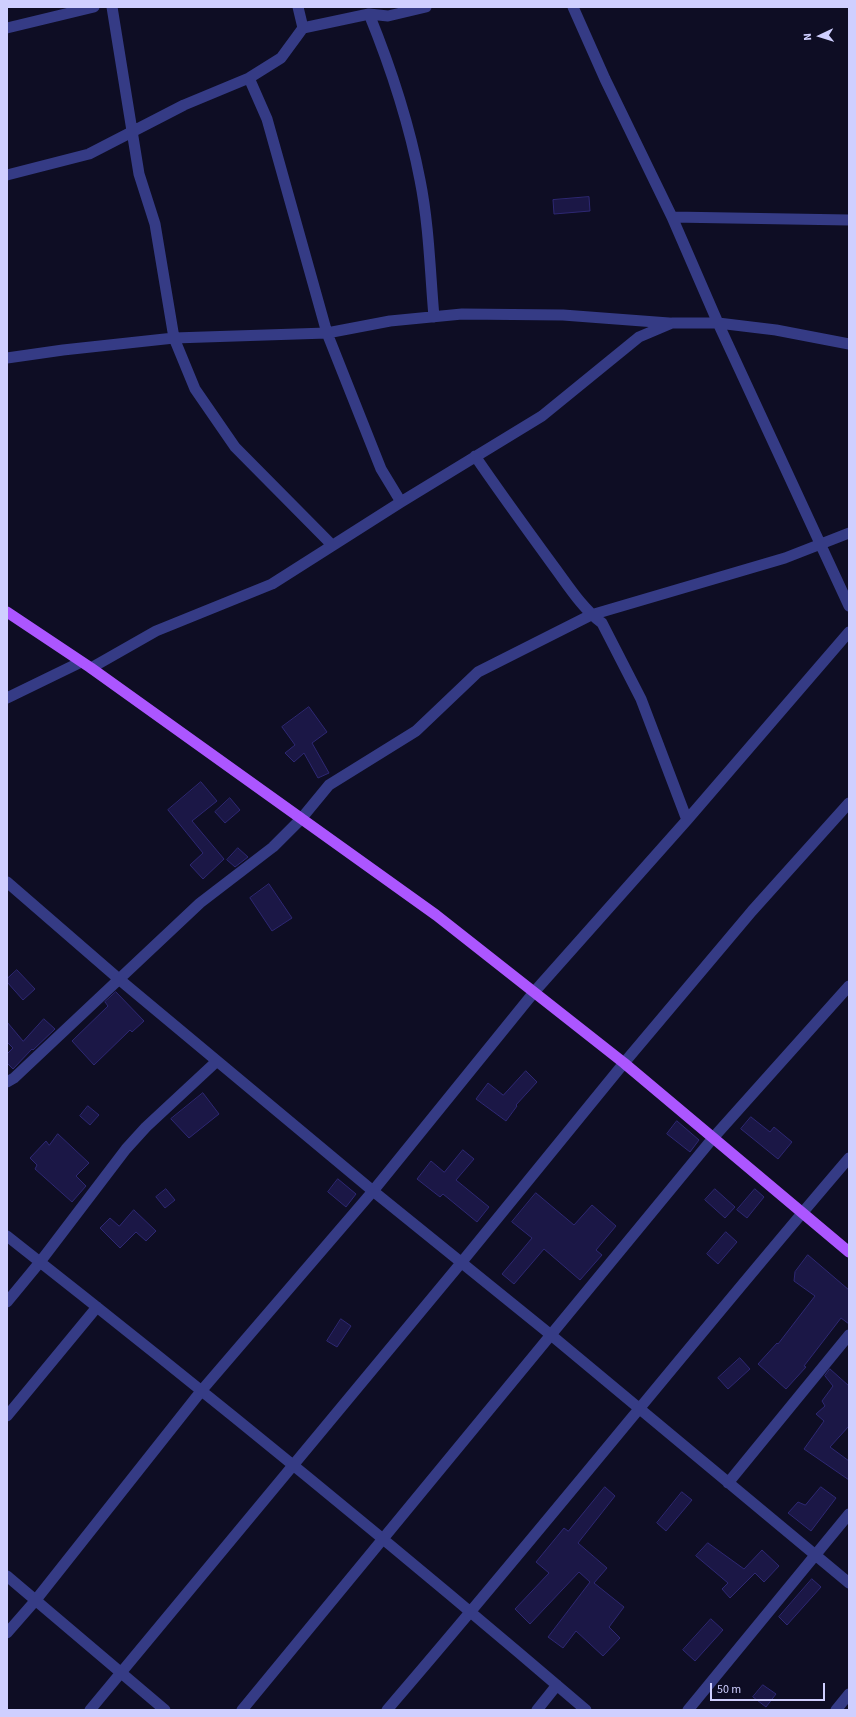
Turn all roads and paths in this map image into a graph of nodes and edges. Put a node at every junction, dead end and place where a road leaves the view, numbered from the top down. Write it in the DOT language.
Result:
graph roads {
  1 [pos="94,7"];
  2 [pos="112,7"];
  3 [pos="298,7"];
  4 [pos="426,7"];
  5 [pos="573,7"];
  6 [pos="369,14"];
  7 [pos="7,28"];
  8 [pos="303,28"];
  9 [pos="249,78"];
  10 [pos="133,132"];
  11 [pos="7,175"];
  12 [pos="672,217"];
  13 [pos="849,220"];
  14 [pos="434,317"];
  15 [pos="672,323"];
  16 [pos="718,323"];
  17 [pos="327,333"];
  18 [pos="174,338"];
  19 [pos="849,344"];
  20 [pos="7,358"];
  21 [pos="476,456"];
  22 [pos="401,502"];
  23 [pos="849,533"];
  24 [pos="821,544"];
  25 [pos="332,545"];
  26 [pos="849,606"];
  27 [pos="7,612"];
  28 [pos="591,615"];
  29 [pos="849,632"];
  30 [pos="81,662"];
  31 [pos="91,668"];
  32 [pos="7,698"];
  33 [pos="849,802"];
  34 [pos="301,819"];
  35 [pos="687,820"];
  36 [pos="7,882"];
  37 [pos="120,980"];
  38 [pos="849,986"];
  39 [pos="535,991"];
  40 [pos="217,1061"];
  41 [pos="624,1063"];
  42 [pos="7,1082"];
  43 [pos="713,1138"];
  44 [pos="849,1158"];
  45 [pos="373,1191"];
  46 [pos="802,1213"];
  47 [pos="7,1236"];
  48 [pos="849,1252"];
  49 [pos="40,1262"];
  50 [pos="461,1263"];
  51 [pos="7,1302"];
  52 [pos="97,1307"];
  53 [pos="551,1335"];
  54 [pos="849,1335"];
  55 [pos="202,1390"];
  56 [pos="639,1408"];
  57 [pos="7,1416"];
  58 [pos="293,1466"];
  59 [pos="728,1483"];
  60 [pos="849,1514"];
  61 [pos="382,1540"];
  62 [pos="816,1555"];
  63 [pos="7,1576"];
  64 [pos="849,1583"];
  65 [pos="35,1601"];
  66 [pos="472,1612"];
  67 [pos="7,1633"];
  68 [pos="121,1673"];
  69 [pos="557,1685"];
  70 [pos="849,1694"];
  71 [pos="90,1710"];
  72 [pos="165,1710"];
  73 [pos="242,1710"];
  74 [pos="387,1710"];
  75 [pos="537,1710"];
  76 [pos="586,1710"];
  77 [pos="688,1710"];
  78 [pos="836,1710"];
  1 -- 7 [label="street"];
  2 -- 10 [label="street"];
  3 -- 8 [label="street"];
  4 -- 6 [label="street"];
  5 -- 12 [label="street"];
  6 -- 8 [label="street"];
  6 -- 14 [label="street"];
  8 -- 9 [label="street"];
  9 -- 10 [label="street"];
  9 -- 17 [label="street"];
  10 -- 11 [label="street"];
  10 -- 18 [label="street"];
  12 -- 13 [label="street"];
  12 -- 16 [label="street"];
  14 -- 15 [label="street"];
  14 -- 17 [label="street"];
  15 -- 16 [label="street"];
  15 -- 21 [label="street"];
  16 -- 19 [label="street"];
  16 -- 24 [label="street"];
  17 -- 18 [label="street"];
  17 -- 22 [label="street"];
  18 -- 20 [label="street"];
  18 -- 25 [label="street"];
  21 -- 22 [label="street"];
  21 -- 28 [label="street"];
  22 -- 25 [label="street"];
  23 -- 24 [label="street"];
  24 -- 26 [label="street"];
  24 -- 28 [label="street"];
  25 -- 31 [label="street"];
  27 -- 30 [label="main road"];
  28 -- 34 [label="street"];
  28 -- 35 [label="street"];
  29 -- 35 [label="street"];
  30 -- 31 [label="main road"];
  30 -- 32 [label="street"];
  31 -- 34 [label="main road"];
  33 -- 41 [label="street"];
  34 -- 37 [label="street"];
  34 -- 39 [label="main road"];
  35 -- 39 [label="street"];
  36 -- 37 [label="street"];
  37 -- 40 [label="street"];
  37 -- 42 [label="street"];
  38 -- 43 [label="street"];
  39 -- 41 [label="main road"];
  39 -- 45 [label="street"];
  40 -- 45 [label="street"];
  40 -- 49 [label="street"];
  41 -- 43 [label="main road"];
  41 -- 50 [label="street"];
  43 -- 46 [label="main road"];
  43 -- 53 [label="street"];
  44 -- 46 [label="street"];
  45 -- 50 [label="street"];
  45 -- 55 [label="street"];
  46 -- 48 [label="main road"];
  46 -- 56 [label="street"];
  47 -- 49 [label="street"];
  49 -- 51 [label="street"];
  49 -- 52 [label="street"];
  50 -- 53 [label="street"];
  50 -- 58 [label="street"];
  52 -- 55 [label="street"];
  52 -- 57 [label="street"];
  53 -- 56 [label="street"];
  53 -- 61 [label="street"];
  54 -- 59 [label="street"];
  55 -- 58 [label="street"];
  55 -- 65 [label="street"];
  56 -- 59 [label="street"];
  56 -- 66 [label="street"];
  58 -- 61 [label="street"];
  58 -- 68 [label="street"];
  59 -- 62 [label="street"];
  60 -- 62 [label="street"];
  61 -- 66 [label="street"];
  61 -- 73 [label="street"];
  62 -- 64 [label="street"];
  62 -- 77 [label="street"];
  63 -- 65 [label="street"];
  65 -- 67 [label="street"];
  65 -- 68 [label="street"];
  66 -- 69 [label="street"];
  66 -- 74 [label="street"];
  68 -- 71 [label="street"];
  68 -- 72 [label="street"];
  69 -- 75 [label="street"];
  69 -- 76 [label="street"];
  70 -- 78 [label="street"];
}
